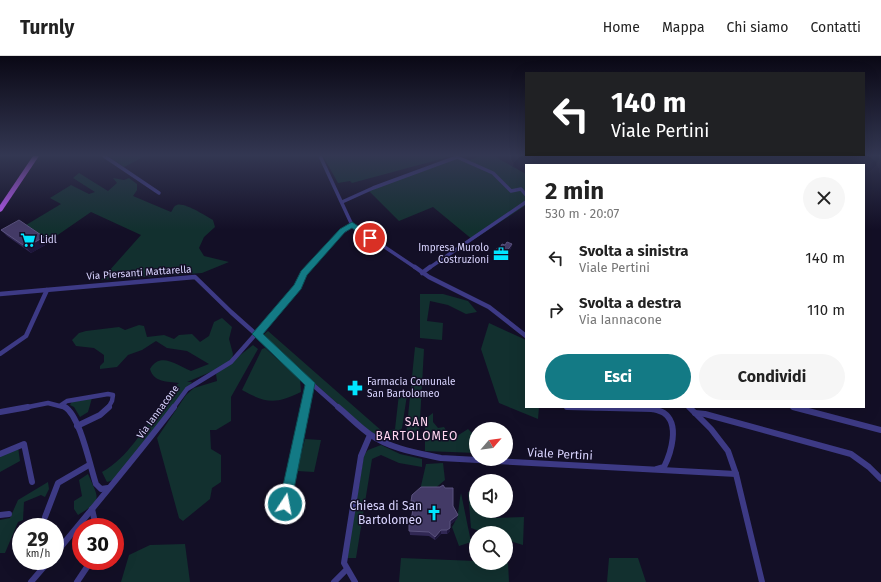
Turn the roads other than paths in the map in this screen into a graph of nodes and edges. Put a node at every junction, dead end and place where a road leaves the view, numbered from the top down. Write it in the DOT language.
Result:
graph roads {
  1 [pos="20,181"];
  2 [pos="140,181"];
  3 [pos="332,181"];
  4 [pos="393,181"];
  5 [pos="501,181"];
  6 [pos="159,193"];
  7 [pos="525,194"];
  8 [pos="342,202"];
  9 [pos="525,203"];
  10 [pos="0,210"];
  11 [pos="352,224"];
  12 [pos="422,273"];
  13 [pos="47,290"];
  14 [pos="0,294"];
  15 [pos="257,334"];
  16 [pos="525,335"];
  17 [pos="0,354"];
  18 [pos="310,383"];
  19 [pos="61,405"];
  20 [pos="595,408"];
  21 [pos="690,408"];
  22 [pos="797,408"];
  23 [pos="0,412"];
  24 [pos="695,413"];
  25 [pos="77,426"];
  26 [pos="881,430"];
  27 [pos="370,435"];
  28 [pos="0,454"];
  29 [pos="89,464"];
  30 [pos="654,471"];
  31 [pos="736,474"];
  32 [pos="881,479"];
  33 [pos="32,482"];
  34 [pos="108,488"];
  35 [pos="285,504"];
  36 [pos="92,509"];
  37 [pos="8,514"];
  38 [pos="0,515"];
  39 [pos="45,517"];
  40 [pos="94,518"];
  41 [pos="64,543"];
  42 [pos="41,570"];
  43 [pos="85,570"];
  44 [pos="346,570"];
  45 [pos="31,582"];
  46 [pos="77,582"];
  47 [pos="334,582"];
  48 [pos="355,582"];
  49 [pos="762,582"];
  1 -- 10 [label="main road"];
  2 -- 6 [label="street"];
  3 -- 8 [label="street"];
  4 -- 8 [label="street"];
  5 -- 7 [label="street"];
  8 -- 11 [label="street"];
  9 -- 12 [label="street"];
  11 -- 12 [label="street"];
  11 -- 15 [label="street, Via Iannacone"];
  12 -- 16 [label="street"];
  13 -- 14 [label="street, Via Piersanti Mattarella"];
  13 -- 15 [label="street, Via Piersanti Mattarella"];
  13 -- 17 [label="street"];
  15 -- 18 [label="street, Viale Pertini"];
  15 -- 34 [label="street, Via Iannacone"];
  18 -- 27 [label="street, Viale Pertini"];
  18 -- 35 [label="street"];
  19 -- 23 [label="street"];
  19 -- 25 [label="street"];
  19 -- 25 [label="street"];
  20 -- 30 [label="street"];
  21 -- 24 [label="street"];
  22 -- 26 [label="street"];
  24 -- 31 [label="street"];
  24 -- 32 [label="street"];
  25 -- 29 [label="street"];
  27 -- 30 [label="street, Viale Pertini"];
  27 -- 44 [label="street"];
  28 -- 33 [label="street"];
  29 -- 34 [label="street"];
  29 -- 39 [label="street"];
  30 -- 31 [label="street, Viale Pertini"];
  31 -- 49 [label="street"];
  34 -- 36 [label="street, Via Iannacone"];
  36 -- 40 [label="street"];
  36 -- 41 [label="street, Via Iannacone"];
  37 -- 38 [label="street"];
  42 -- 45 [label="street"];
  43 -- 46 [label="street"];
  44 -- 47 [label="street"];
  44 -- 48 [label="street"];
}
